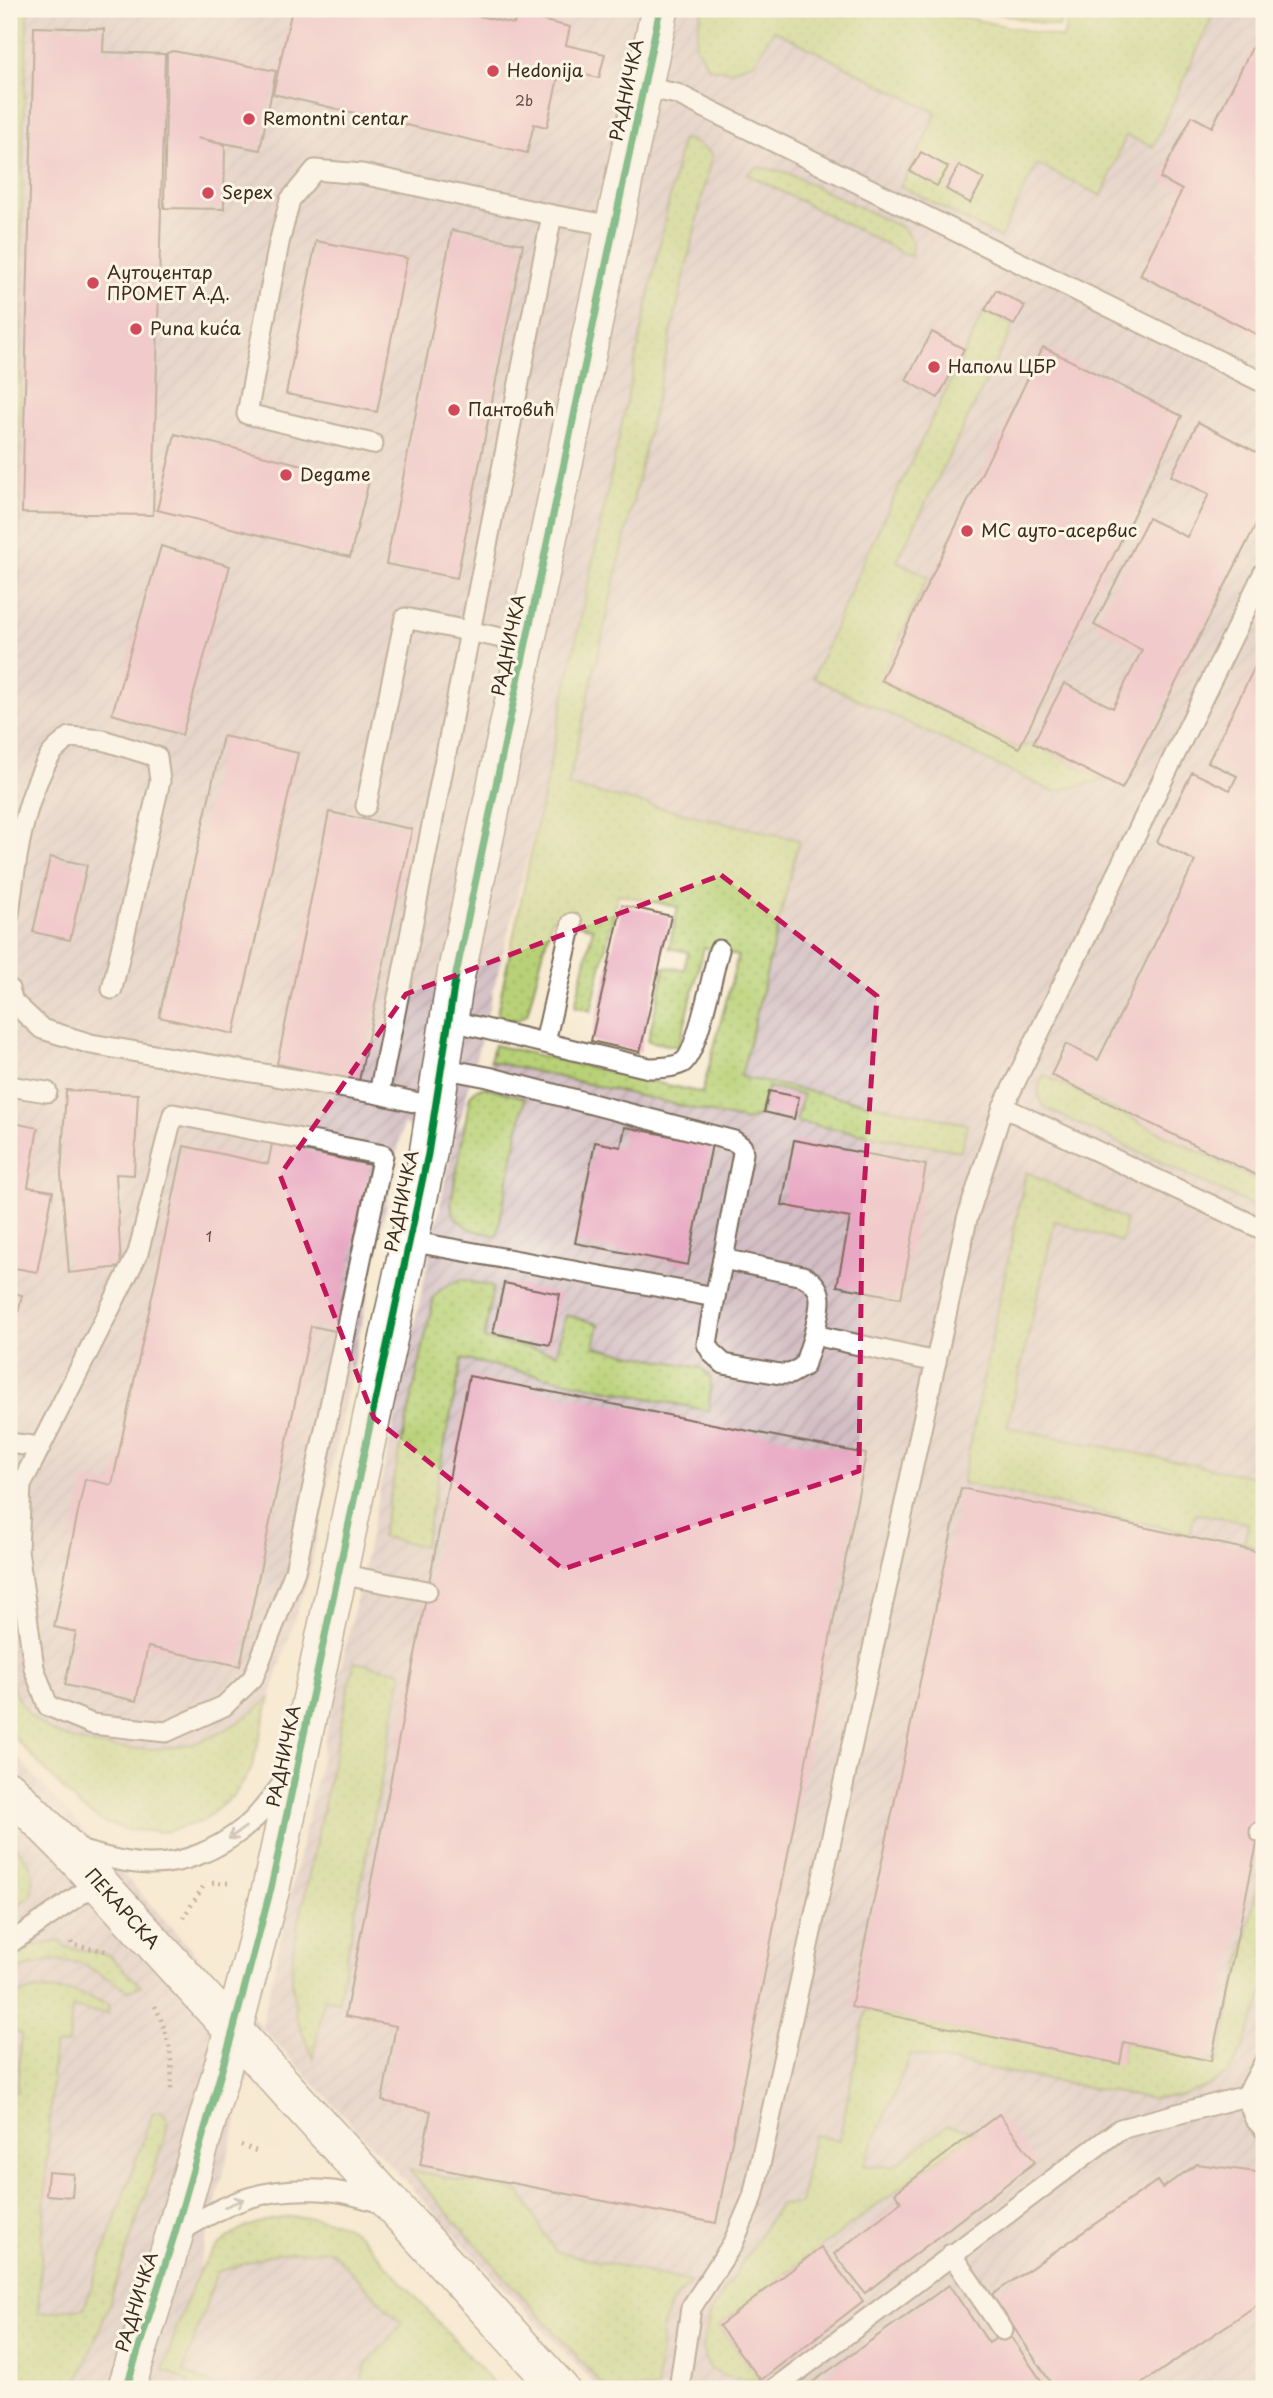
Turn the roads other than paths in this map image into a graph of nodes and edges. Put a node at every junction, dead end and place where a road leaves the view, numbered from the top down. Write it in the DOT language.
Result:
graph roads {
  1 [pos="660,9"];
  2 [pos="644,87"];
  3 [pos="552,215"];
  4 [pos="614,226"];
  5 [pos="1264,383"];
  6 [pos="373,444"];
  7 [pos="1264,572"];
  8 [pos="469,631"];
  9 [pos="526,643"];
  10 [pos="366,806"];
  11 [pos="9,915"];
  12 [pos="572,923"];
  13 [pos="719,950"];
  14 [pos="9,989"];
  15 [pos="112,989"];
  16 [pos="448,1020"];
  17 [pos="545,1042"];
  18 [pos="441,1068"];
  19 [pos="9,1086"];
  20 [pos="47,1092"];
  21 [pos="379,1094"];
  22 [pos="436,1107"];
  23 [pos="1003,1107"];
  24 [pos="1264,1230"];
  25 [pos="410,1241"];
  26 [pos="723,1259"];
  27 [pos="715,1297"];
  28 [pos="814,1335"];
  29 [pos="936,1362"];
  30 [pos="9,1443"];
  31 [pos="40,1447"];
  32 [pos="13,1551"];
  33 [pos="339,1574"];
  34 [pos="427,1591"];
  35 [pos="298,1764"];
  36 [pos="9,1790"];
  37 [pos="65,1846"];
  38 [pos="98,1882"];
  39 [pos="39,1923"];
  40 [pos="9,1926"];
  41 [pos="9,1944"];
  42 [pos="233,2031"];
  43 [pos="1264,2063"];
  44 [pos="1246,2096"];
  45 [pos="1264,2129"];
  46 [pos="393,2206"];
  47 [pos="174,2236"];
  48 [pos="951,2254"];
  49 [pos="1003,2330"];
  50 [pos="126,2389"];
  51 [pos="560,2389"];
  52 [pos="679,2389"];
  53 [pos="775,2389"];
  1 -- 2 [label="street, РАДНИЧКА"];
  2 -- 4 [label="street, РАДНИЧКА"];
  2 -- 5 [label="lane"];
  3 -- 4 [label="lane"];
  3 -- 6 [label="lane"];
  3 -- 8 [label="lane"];
  4 -- 9 [label="street, РАДНИЧКА"];
  7 -- 23 [label="lane"];
  8 -- 9 [label="lane"];
  8 -- 10 [label="lane"];
  8 -- 21 [label="lane"];
  9 -- 16 [label="street, РАДНИЧКА"];
  11 -- 15 [label="lane"];
  12 -- 17 [label="lane"];
  13 -- 17 [label="lane"];
  14 -- 21 [label="lane"];
  16 -- 17 [label="lane"];
  16 -- 18 [label="street, РАДНИЧКА"];
  18 -- 22 [label="street, РАДНИЧКА"];
  18 -- 26 [label="lane"];
  19 -- 20 [label="lane"];
  21 -- 22 [label="lane"];
  22 -- 25 [label="street, РАДНИЧКА"];
  23 -- 24 [label="lane"];
  23 -- 29 [label="lane"];
  25 -- 27 [label="lane"];
  25 -- 33 [label="street, РАДНИЧКА"];
  26 -- 27 [label="lane"];
  26 -- 28 [label="lane"];
  27 -- 28 [label="lane"];
  28 -- 29 [label="lane"];
  29 -- 52 [label="lane"];
  30 -- 31 [label="lane"];
  31 -- 32 [label="lane"];
  31 -- 32 [label="lane"];
  33 -- 34 [label="lane"];
  33 -- 35 [label="street, РАДНИЧКА"];
  35 -- 37 [label="lane, one-way"];
  35 -- 42 [label="street, РАДНИЧКА"];
  36 -- 37 [label="street, ПЕКАРСКА"];
  37 -- 38 [label="street, ПЕКАРСКА"];
  38 -- 39 [label="lane"];
  38 -- 42 [label="street, ПЕКАРСКА"];
  39 -- 40 [label="lane"];
  39 -- 41 [label="lane"];
  42 -- 46 [label="street"];
  42 -- 47 [label="street, РАДНИЧКА"];
  43 -- 44 [label="lane"];
  44 -- 45 [label="lane"];
  44 -- 48 [label="lane"];
  47 -- 46 [label="lane, one-way"];
  46 -- 51 [label="street"];
  47 -- 50 [label="street, РАДНИЧКА"];
  48 -- 49 [label="lane"];
  48 -- 53 [label="lane"];
}
